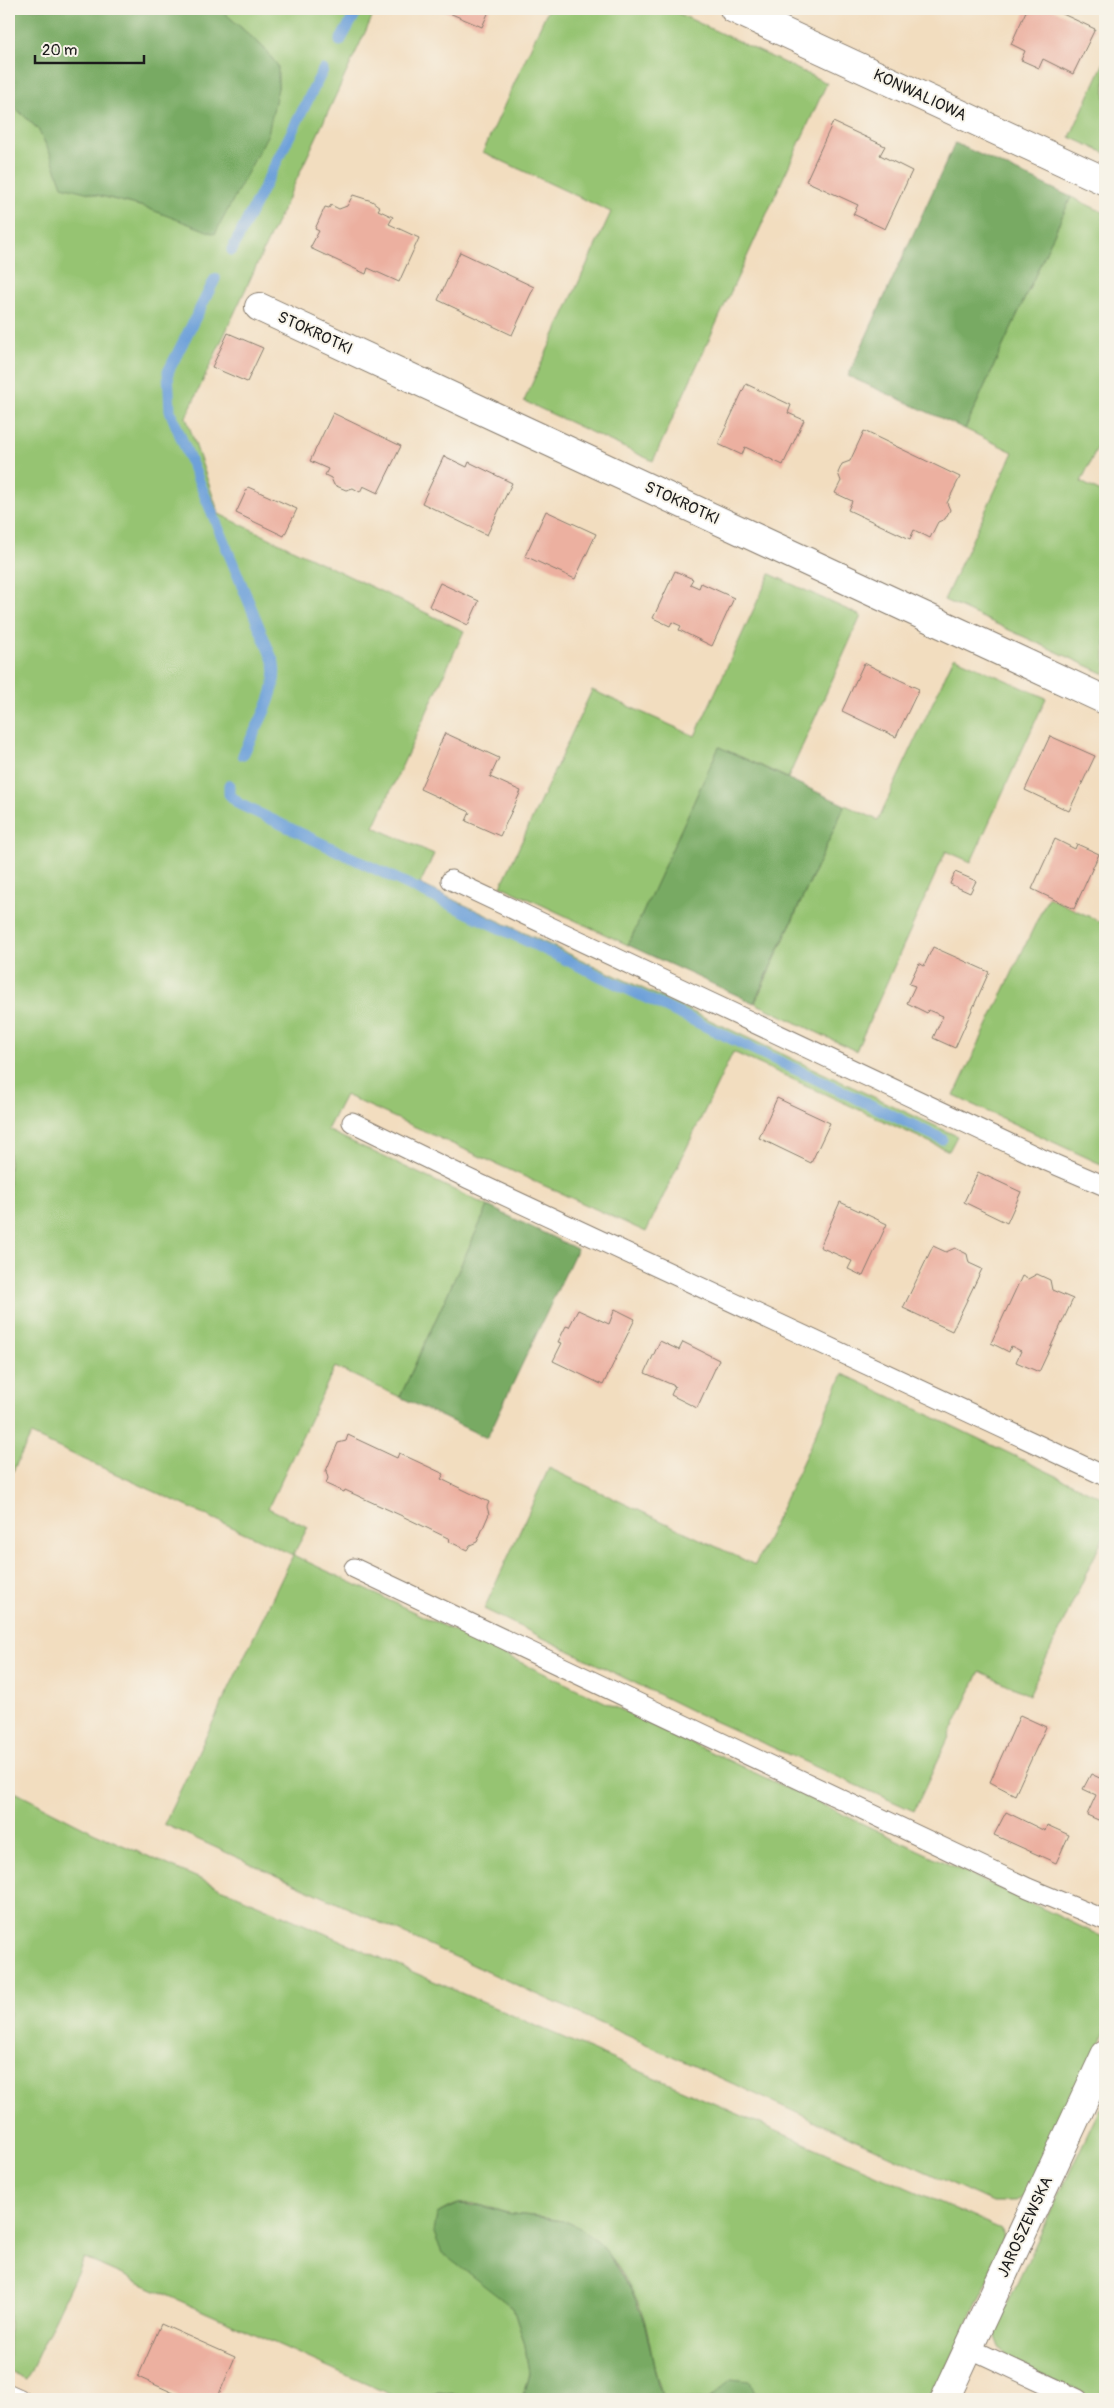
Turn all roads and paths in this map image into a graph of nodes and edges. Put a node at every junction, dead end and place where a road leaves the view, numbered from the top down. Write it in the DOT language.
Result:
graph roads {
  1 [pos="734,9"];
  2 [pos="1105,182"];
  3 [pos="259,306"];
  4 [pos="1105,700"];
  5 [pos="451,880"];
  6 [pos="352,1122"];
  7 [pos="1105,1186"];
  8 [pos="1105,1476"];
  9 [pos="354,1568"];
  10 [pos="1105,1920"];
  11 [pos="1105,2055"];
  12 [pos="1100,2082"];
  13 [pos="969,2348"];
  14 [pos="9,2394"];
  15 [pos="20,2399"];
  16 [pos="945,2399"];
  17 [pos="1078,2399"];
  1 -- 2 [label="street, KONWALIOWA"];
  3 -- 4 [label="street, STOKROTKI"];
  5 -- 7 [label="lane"];
  6 -- 8 [label="lane"];
  9 -- 10 [label="lane"];
  11 -- 12 [label="street, JAROSZEWSKA"];
  12 -- 13 [label="street, JAROSZEWSKA"];
  13 -- 16 [label="street, JAROSZEWSKA"];
  13 -- 17 [label="lane"];
  14 -- 15 [label="lane"];
}
